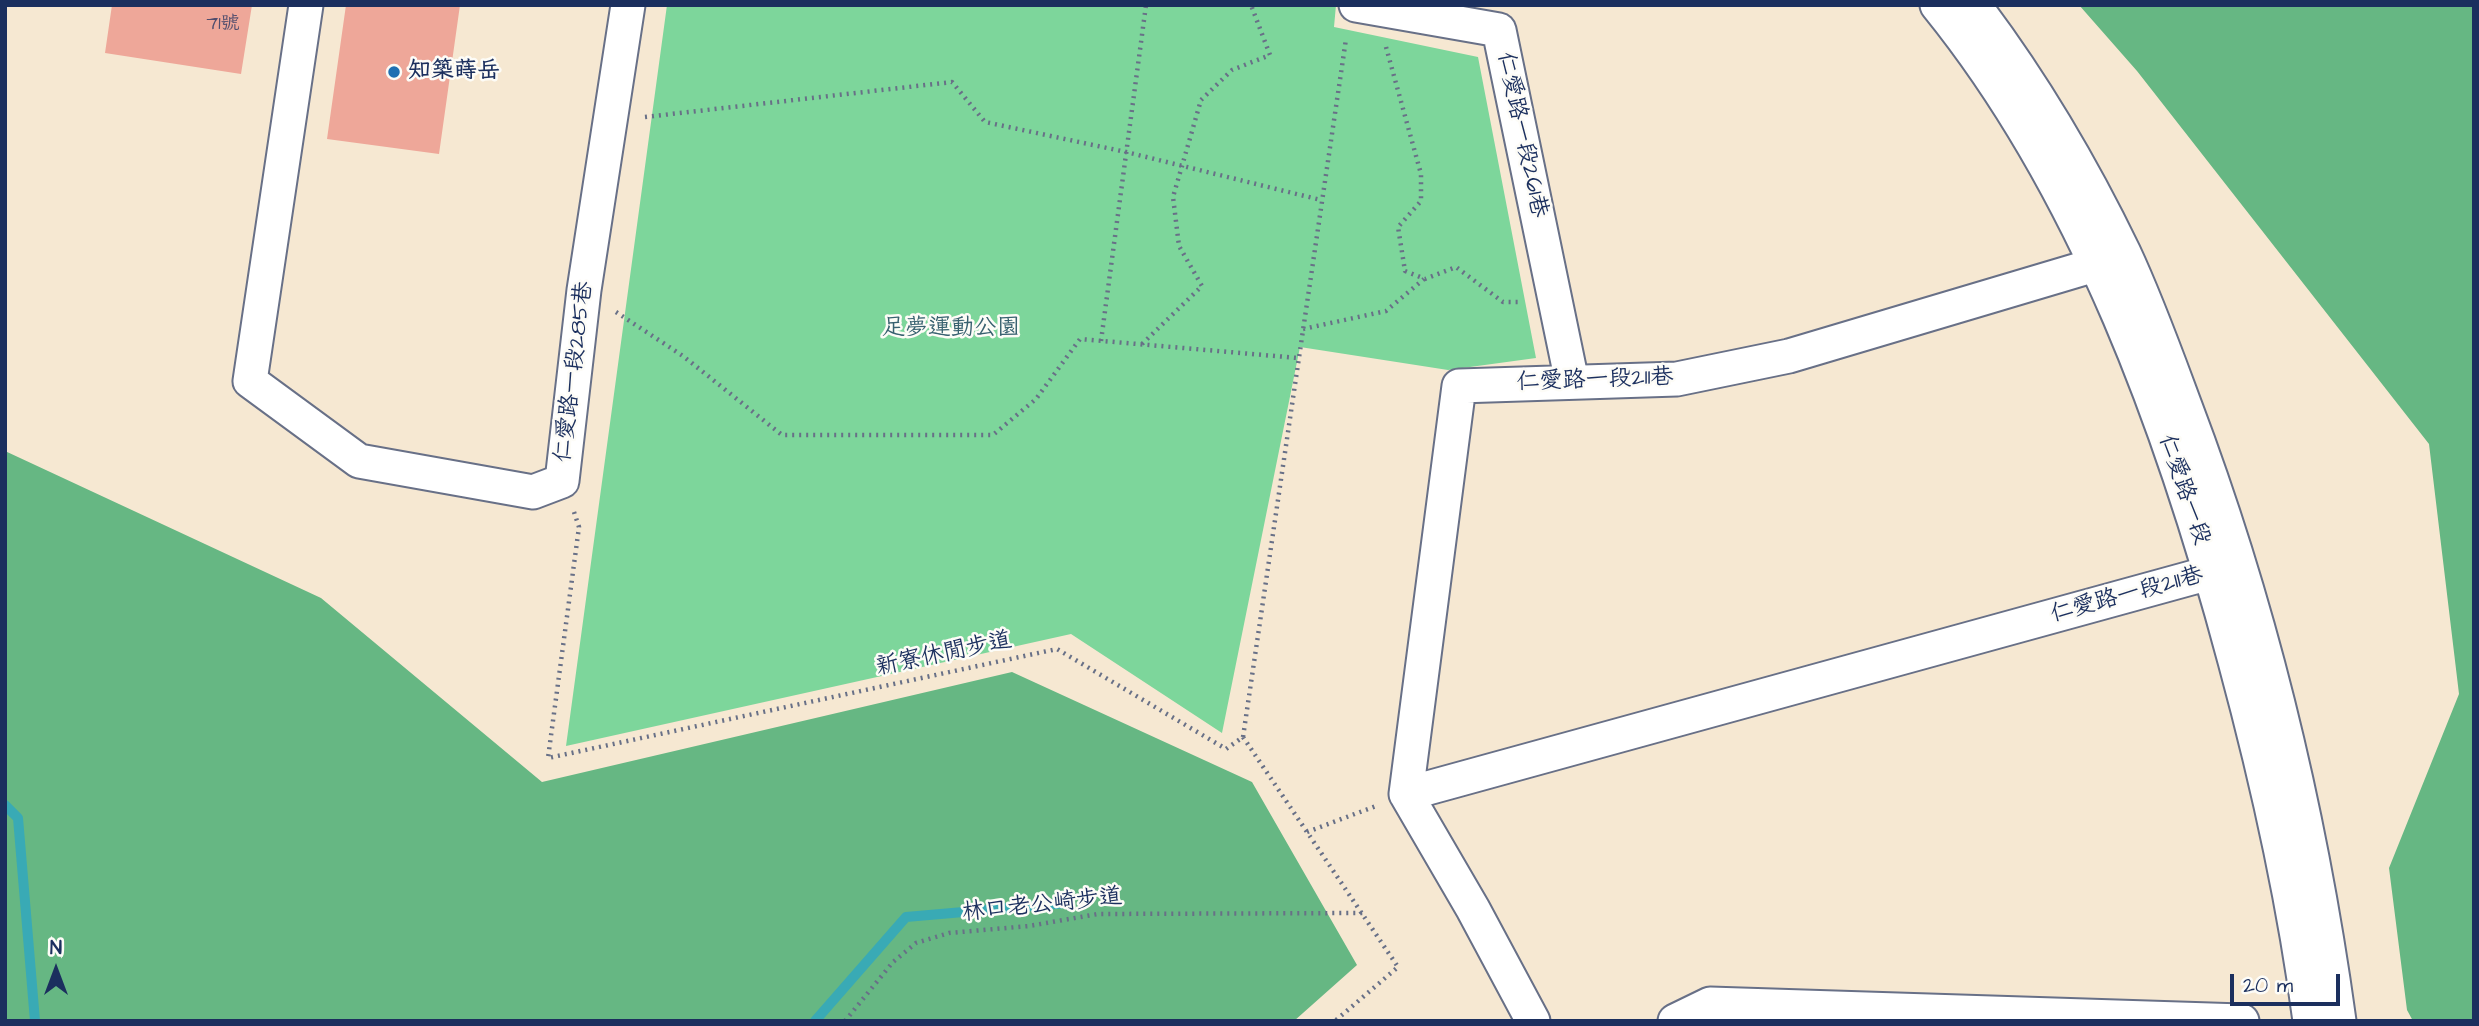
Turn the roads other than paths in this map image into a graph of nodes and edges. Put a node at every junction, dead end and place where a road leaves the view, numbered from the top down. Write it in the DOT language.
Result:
graph roads {
  1 [pos="306,5"];
  2 [pos="628,5"];
  3 [pos="1937,5"];
  4 [pos="1974,5"];
  5 [pos="1360,15"];
  6 [pos="2111,260"];
  7 [pos="1572,382"];
  8 [pos="2226,568"];
  9 [pos="1406,794"];
  10 [pos="1533,1021"];
  11 [pos="1675,1021"];
  12 [pos="2242,1021"];
  13 [pos="2310,1021"];
  14 [pos="2339,1021"];
  1 -- 2 [label="street, 仁愛路一段285巷"];
  3 -- 6 [label="street, 仁愛路一段"];
  4 -- 6 [label="street, 仁愛路一段"];
  5 -- 7 [label="street, 仁愛路一段261巷"];
  6 -- 7 [label="street, 仁愛路一段211巷"];
  6 -- 8 [label="street, 仁愛路一段"];
  7 -- 9 [label="street, 仁愛路一段211巷"];
  8 -- 9 [label="street, 仁愛路一段211巷"];
  8 -- 13 [label="street, 仁愛路一段"];
  8 -- 14 [label="street, 仁愛路一段"];
  9 -- 10 [label="street"];
  11 -- 12 [label="street"];
}
